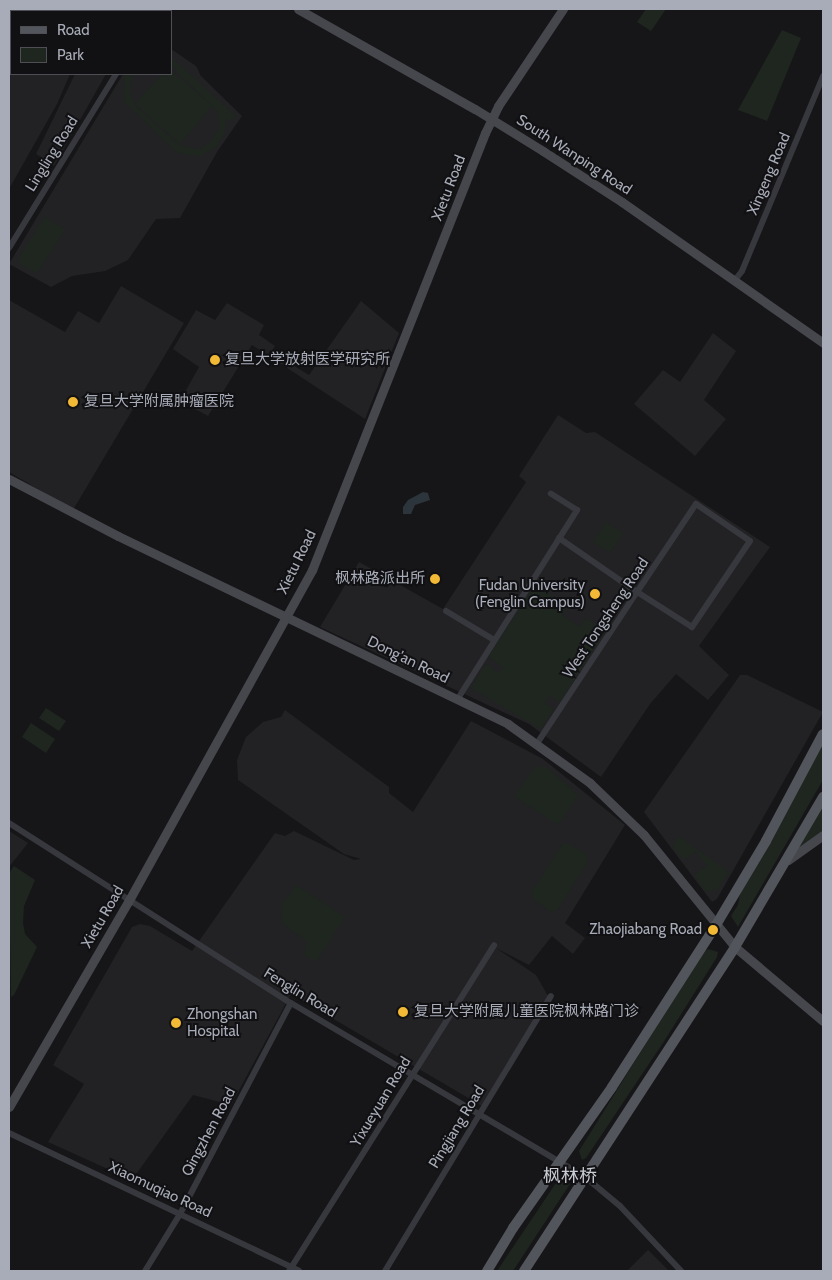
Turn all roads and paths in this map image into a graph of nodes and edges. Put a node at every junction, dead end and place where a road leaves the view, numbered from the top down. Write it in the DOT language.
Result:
graph roads {
  1 [pos="298,9"];
  2 [pos="559,11"];
  3 [pos="115,75"];
  4 [pos="823,76"];
  5 [pos="492,119"];
  6 [pos="9,248"];
  7 [pos="735,280"];
  8 [pos="823,343"];
  9 [pos="9,479"];
  10 [pos="551,494"];
  11 [pos="559,538"];
  12 [pos="637,592"];
  13 [pos="446,611"];
  14 [pos="286,616"];
  15 [pos="494,640"];
  16 [pos="457,700"];
  17 [pos="823,734"];
  18 [pos="536,745"];
  19 [pos="823,797"];
  20 [pos="9,823"];
  21 [pos="823,836"];
  22 [pos="788,860"];
  23 [pos="128,902"];
  24 [pos="716,925"];
  25 [pos="494,945"];
  26 [pos="735,947"];
  27 [pos="551,996"];
  28 [pos="291,1003"];
  29 [pos="823,1021"];
  30 [pos="412,1074"];
  31 [pos="9,1106"];
  32 [pos="480,1114"];
  33 [pos="9,1133"];
  34 [pos="559,1160"];
  35 [pos="584,1176"];
  36 [pos="180,1214"];
  37 [pos="290,1269"];
  38 [pos="145,1271"];
  39 [pos="299,1271"];
  40 [pos="385,1271"];
  41 [pos="487,1271"];
  42 [pos="524,1271"];
  43 [pos="682,1271"];
  1 -- 5 [label="main road, South Wanping Road"];
  2 -- 5 [label="main road, Xietu Road"];
  3 -- 6 [label="street, Lingling Road"];
  4 -- 7 [label="street, Xingeng Road"];
  5 -- 7 [label="main road, South Wanping Road"];
  5 -- 14 [label="main road, Xietu Road"];
  7 -- 8 [label="main road, South Wanping Road"];
  9 -- 14 [label="main road, Dong'an Road"];
  10 -- 11 [label="street"];
  11 -- 12 [label="street"];
  11 -- 15 [label="street"];
  12 -- 12 [label="street, West Tongsheng Road"];
  12 -- 18 [label="street, West Tongsheng Road"];
  13 -- 15 [label="street"];
  14 -- 16 [label="main road, Dong'an Road"];
  14 -- 23 [label="main road, Xietu Road"];
  15 -- 16 [label="street"];
  16 -- 18 [label="main road, Dong'an Road"];
  17 -- 24 [label="main road"];
  18 -- 24 [label="main road, Dong'an Road"];
  19 -- 22 [label="main road"];
  20 -- 23 [label="street, Fenglin Road"];
  21 -- 22 [label="main road"];
  22 -- 26 [label="main road"];
  23 -- 28 [label="street, Fenglin Road"];
  23 -- 31 [label="main road, Xietu Road"];
  24 -- 26 [label="main road, Dong'an Road"];
  24 -- 34 [label="main road"];
  25 -- 30 [label="street, Yixueyuan Road"];
  26 -- 29 [label="main road, Dong'an Road"];
  26 -- 35 [label="main road"];
  27 -- 32 [label="street, Pingjiang Road"];
  28 -- 30 [label="street, Fenglin Road"];
  28 -- 36 [label="street, Qingzhen Road"];
  30 -- 32 [label="street, Fenglin Road"];
  30 -- 37 [label="street, Yixueyuan Road"];
  32 -- 34 [label="street, Fenglin Road"];
  32 -- 40 [label="street, Pingjiang Road"];
  33 -- 36 [label="street, Xiaomuqiao Road"];
  34 -- 35 [label="street, Fenglin Road"];
  34 -- 41 [label="main road"];
  35 -- 42 [label="main road"];
  35 -- 43 [label="street, Fenglin Road"];
  36 -- 37 [label="street, Xiaomuqiao Road"];
  36 -- 38 [label="street, Qingzhen Road"];
  37 -- 39 [label="street, Xiaomuqiao Road"];
}
